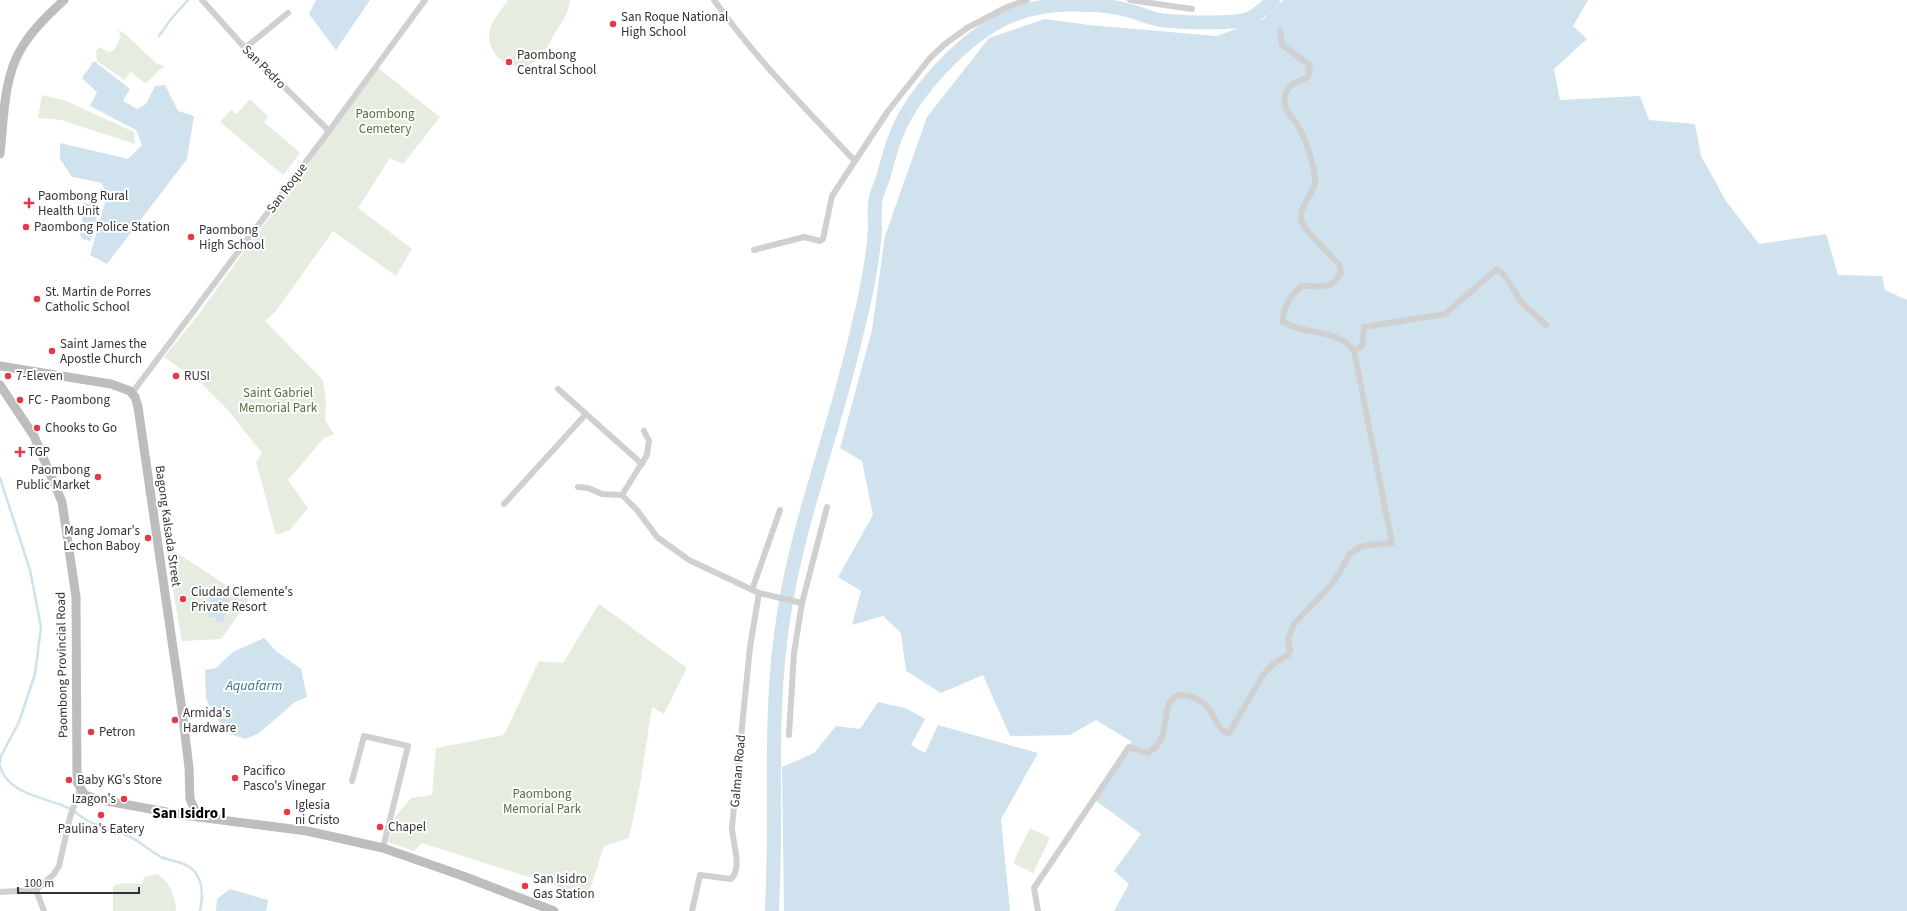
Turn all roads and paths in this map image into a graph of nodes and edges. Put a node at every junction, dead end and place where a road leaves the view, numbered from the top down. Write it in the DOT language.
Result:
graph roads {
  1 [pos="64,0"];
  2 [pos="202,0"];
  3 [pos="425,0"];
  4 [pos="714,0"];
  5 [pos="1027,0"];
  6 [pos="1130,0"];
  7 [pos="1192,9"];
  8 [pos="288,13"];
  9 [pos="1280,31"];
  10 [pos="246,48"];
  11 [pos="329,131"];
  12 [pos="0,154"];
  13 [pos="855,161"];
  14 [pos="754,250"];
  15 [pos="1546,325"];
  16 [pos="1354,351"];
  17 [pos="0,366"];
  18 [pos="0,385"];
  19 [pos="558,389"];
  20 [pos="132,393"];
  21 [pos="586,414"];
  22 [pos="644,431"];
  23 [pos="642,464"];
  24 [pos="578,487"];
  25 [pos="622,495"];
  26 [pos="504,504"];
  27 [pos="826,507"];
  28 [pos="780,510"];
  29 [pos="752,590"];
  30 [pos="759,593"];
  31 [pos="802,603"];
  32 [pos="789,735"];
  33 [pos="352,781"];
  34 [pos="80,789"];
  35 [pos="190,799"];
  36 [pos="182,815"];
  37 [pos="198,817"];
  38 [pos="384,848"];
  39 [pos="36,890"];
  40 [pos="0,892"];
  41 [pos="44,911"];
  42 [pos="554,911"];
  43 [pos="692,911"];
  44 [pos="1038,911"];
  1 -- 12 [label="main road"];
  2 -- 10 [label="street, San Pedro"];
  3 -- 11 [label="street, San Roque"];
  4 -- 13 [label="street"];
  5 -- 13 [label="street"];
  6 -- 7 [label="street"];
  8 -- 10 [label="street"];
  9 -- 16 [label="street"];
  10 -- 11 [label="street, San Pedro"];
  11 -- 20 [label="street, San Roque"];
  13 -- 14 [label="street"];
  15 -- 16 [label="street"];
  16 -- 44 [label="street"];
  17 -- 20 [label="main road"];
  18 -- 34 [label="main road, Paombong Provincial Road"];
  19 -- 21 [label="street"];
  20 -- 35 [label="main road, Bagong Kalsada Street"];
  21 -- 23 [label="street"];
  21 -- 26 [label="street"];
  22 -- 23 [label="street"];
  23 -- 25 [label="street"];
  24 -- 25 [label="street"];
  25 -- 29 [label="street"];
  27 -- 31 [label="street"];
  28 -- 29 [label="street"];
  29 -- 30 [label="street"];
  30 -- 31 [label="street"];
  30 -- 43 [label="street, Galman Road"];
  31 -- 32 [label="street"];
  33 -- 38 [label="street"];
  34 -- 36 [label="main road"];
  34 -- 39 [label="street"];
  35 -- 36 [label="main road, Bagong Kalsada Street"];
  35 -- 37 [label="main road, Bagong Kalsada Street"];
  36 -- 37 [label="main road"];
  37 -- 38 [label="main road"];
  38 -- 42 [label="main road"];
  39 -- 40 [label="street"];
  39 -- 41 [label="street"];
}
